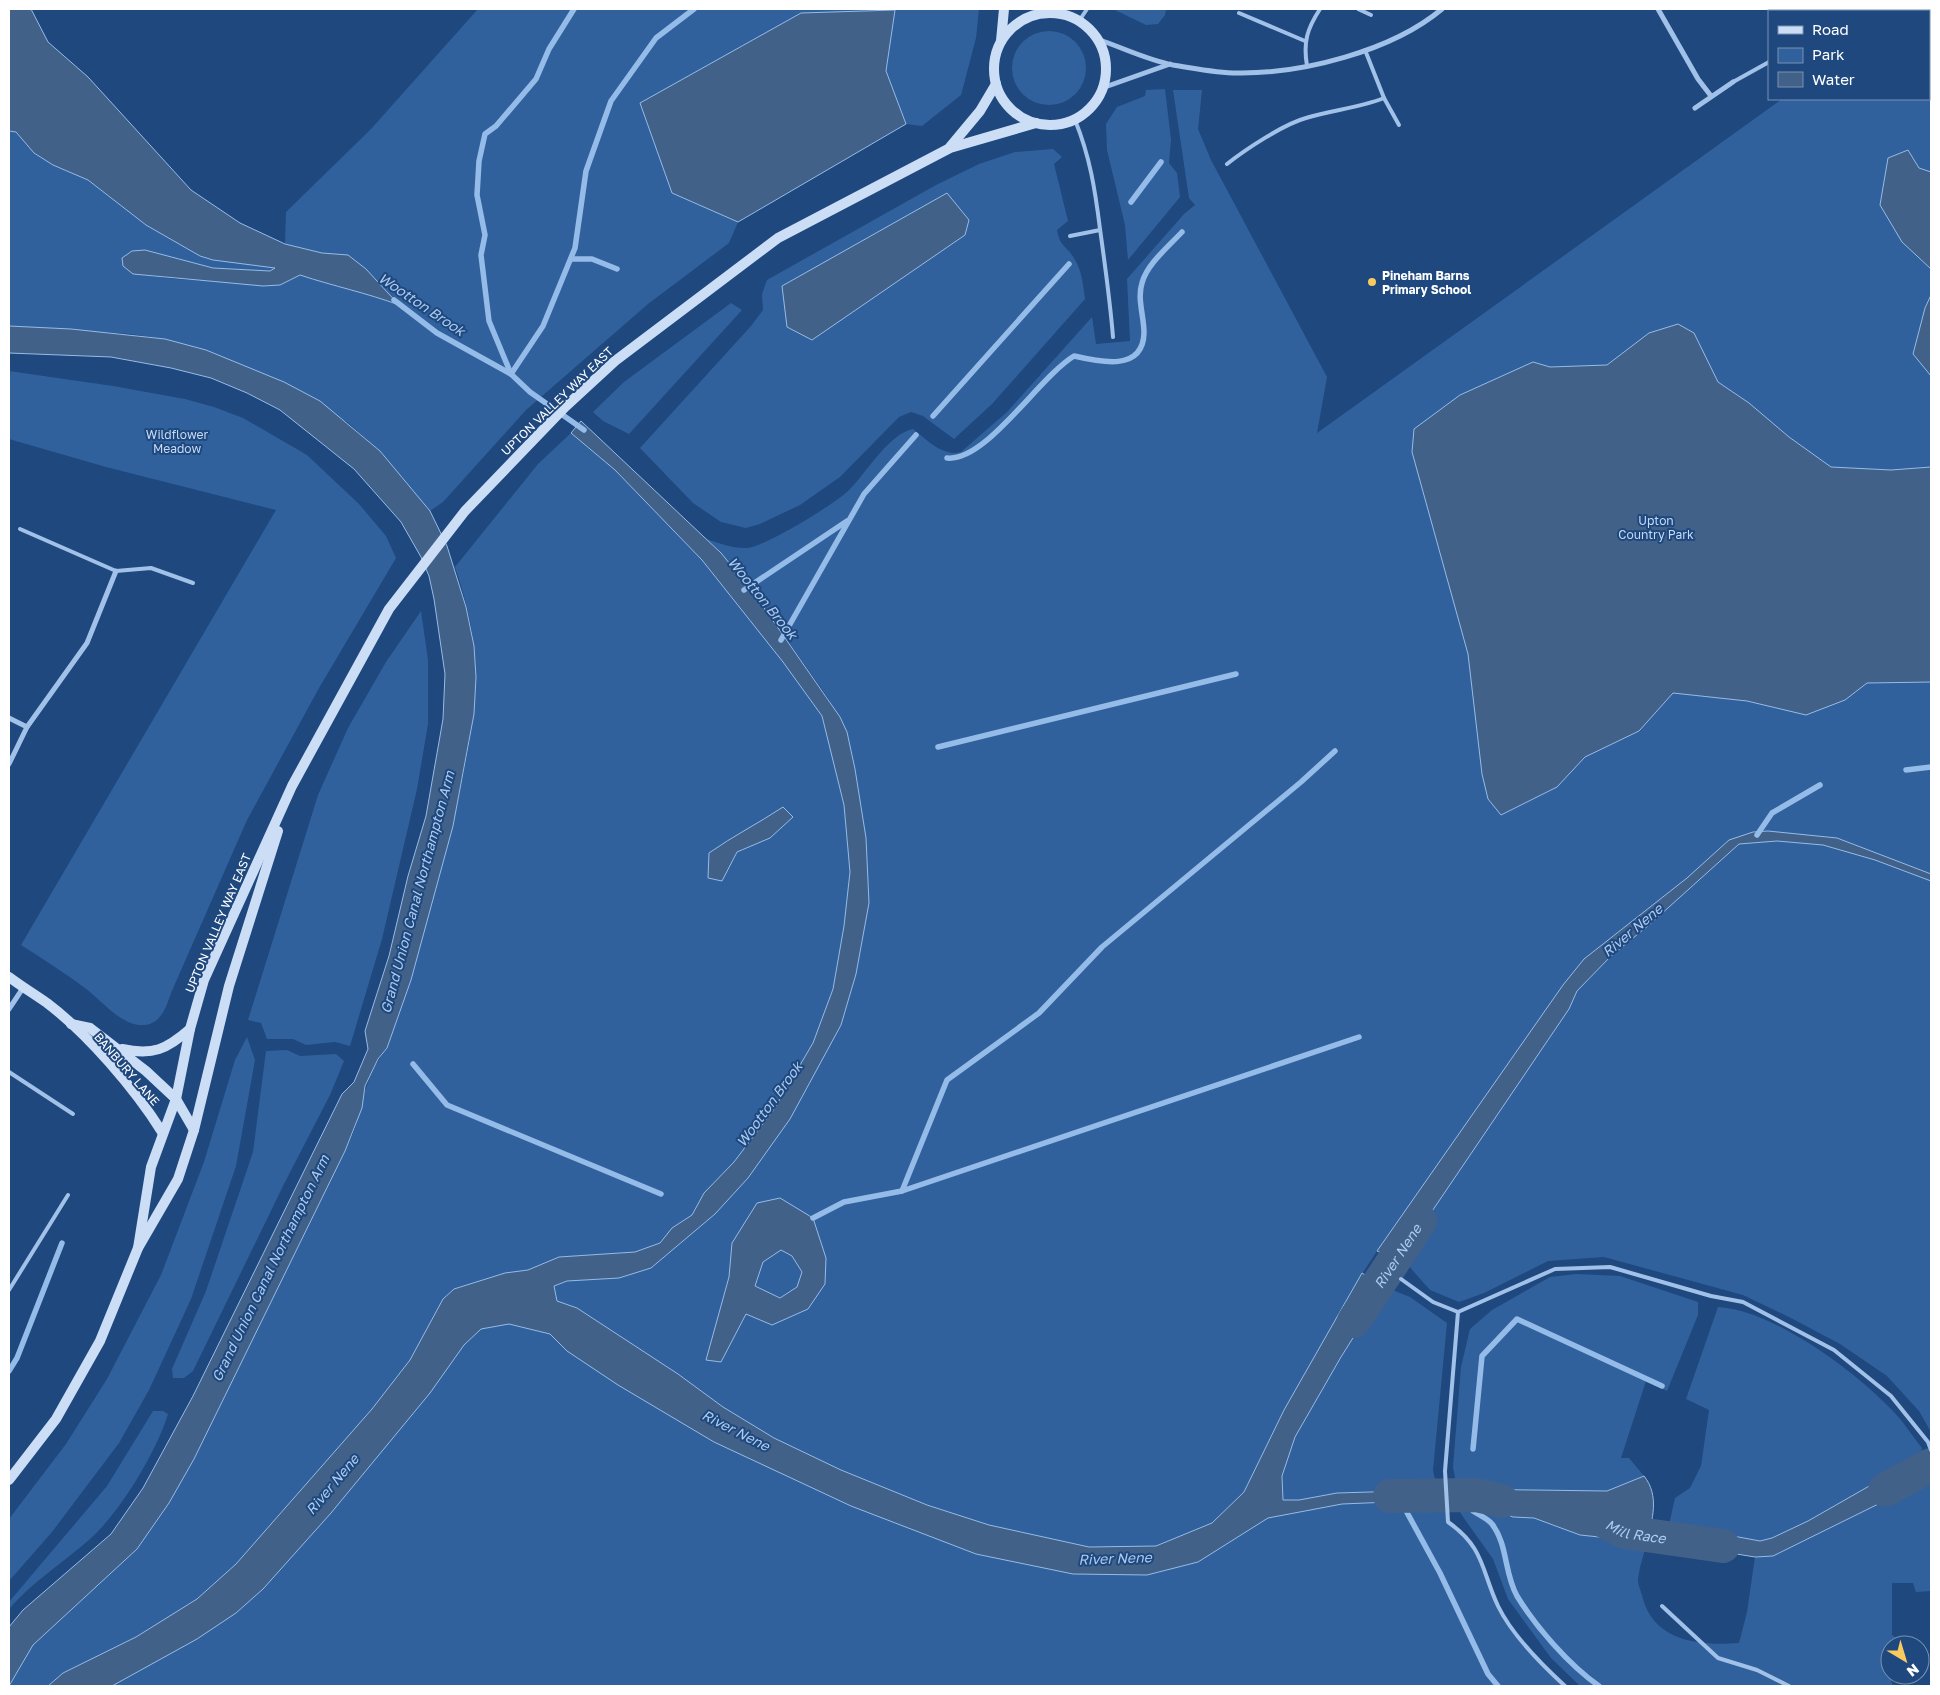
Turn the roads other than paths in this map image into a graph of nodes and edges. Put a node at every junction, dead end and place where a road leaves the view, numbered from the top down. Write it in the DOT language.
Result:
graph roads {
  1 [pos="1004,9"];
  2 [pos="1087,9"];
  3 [pos="1320,9"];
  4 [pos="1358,9"];
  5 [pos="1442,9"];
  6 [pos="1658,9"];
  7 [pos="1054,12"];
  8 [pos="1239,13"];
  9 [pos="1371,15"];
  10 [pos="1079,21"];
  11 [pos="1097,39"];
  12 [pos="1305,41"];
  13 [pos="1000,42"];
  14 [pos="1365,50"];
  15 [pos="1768,63"];
  16 [pos="1171,64"];
  17 [pos="1307,66"];
  18 [pos="1733,82"];
  19 [pos="996,84"];
  20 [pos="1105,87"];
  21 [pos="1711,96"];
  22 [pos="1384,98"];
  23 [pos="1695,108"];
  24 [pos="1075,120"];
  25 [pos="1036,123"];
  26 [pos="1399,125"];
  27 [pos="950,148"];
  28 [pos="1227,164"];
  29 [pos="1100,230"];
  30 [pos="1070,236"];
  31 [pos="1113,336"];
  32 [pos="20,529"];
  33 [pos="116,571"];
  34 [pos="193,583"];
  35 [pos="9,718"];
  36 [pos="27,728"];
  37 [pos="9,764"];
  38 [pos="292,786"];
  39 [pos="9,977"];
  40 [pos="24,987"];
  41 [pos="9,1009"];
  42 [pos="71,1024"];
  43 [pos="190,1029"];
  44 [pos="119,1048"];
  45 [pos="9,1072"];
  46 [pos="176,1099"];
  47 [pos="73,1114"];
  48 [pos="194,1130"];
  49 [pos="162,1132"];
  50 [pos="68,1195"];
  51 [pos="138,1248"];
  52 [pos="1401,1279"];
  53 [pos="9,1290"];
  54 [pos="1458,1312"];
  55 [pos="1931,1450"];
  56 [pos="9,1480"];
  57 [pos="1662,1606"];
  58 [pos="1565,1686"];
  59 [pos="1789,1686"];
  1 -- 13 [label="street"];
  2 -- 10 [label="lane"];
  3 -- 12 [label="lane"];
  4 -- 9 [label="lane"];
  5 -- 14 [label="street"];
  6 -- 21 [label="street"];
  7 -- 10 [label="street"];
  7 -- 13 [label="street"];
  8 -- 12 [label="lane"];
  10 -- 11 [label="street"];
  11 -- 16 [label="street"];
  11 -- 20 [label="street"];
  12 -- 17 [label="lane"];
  13 -- 19 [label="street"];
  14 -- 17 [label="street"];
  14 -- 22 [label="lane"];
  15 -- 18 [label="lane"];
  16 -- 17 [label="street"];
  16 -- 20 [label="street"];
  18 -- 21 [label="street"];
  19 -- 25 [label="street"];
  19 -- 27 [label="street, UPTON VALLEY WAY EAST"];
  20 -- 24 [label="street"];
  21 -- 23 [label="street"];
  22 -- 26 [label="lane"];
  22 -- 28 [label="lane"];
  24 -- 25 [label="street"];
  24 -- 29 [label="lane"];
  25 -- 27 [label="street, UPTON VALLEY WAY EAST"];
  27 -- 38 [label="street, UPTON VALLEY WAY EAST"];
  29 -- 30 [label="lane"];
  29 -- 31 [label="lane"];
  32 -- 33 [label="lane"];
  33 -- 34 [label="lane"];
  33 -- 36 [label="street"];
  35 -- 36 [label="street"];
  36 -- 37 [label="street"];
  38 -- 43 [label="street, UPTON VALLEY WAY EAST"];
  38 -- 48 [label="street, UPTON VALLEY WAY EAST"];
  39 -- 40 [label="street, BANBURY LANE"];
  40 -- 41 [label="street"];
  40 -- 42 [label="street, BANBURY LANE"];
  42 -- 44 [label="street, BANBURY LANE"];
  42 -- 49 [label="street, BANBURY LANE"];
  43 -- 44 [label="street"];
  43 -- 46 [label="street, UPTON VALLEY WAY EAST"];
  44 -- 46 [label="street, BANBURY LANE"];
  45 -- 47 [label="lane"];
  46 -- 48 [label="street, BANBURY LANE"];
  46 -- 49 [label="street, UPTON VALLEY WAY EAST"];
  48 -- 51 [label="street, UPTON VALLEY WAY EAST"];
  49 -- 51 [label="street, UPTON VALLEY WAY EAST"];
  50 -- 53 [label="lane"];
  51 -- 56 [label="street, UPTON VALLEY WAY EAST"];
  52 -- 54 [label="lane"];
  54 -- 55 [label="lane"];
  54 -- 58 [label="lane"];
  57 -- 59 [label="lane"];
}
